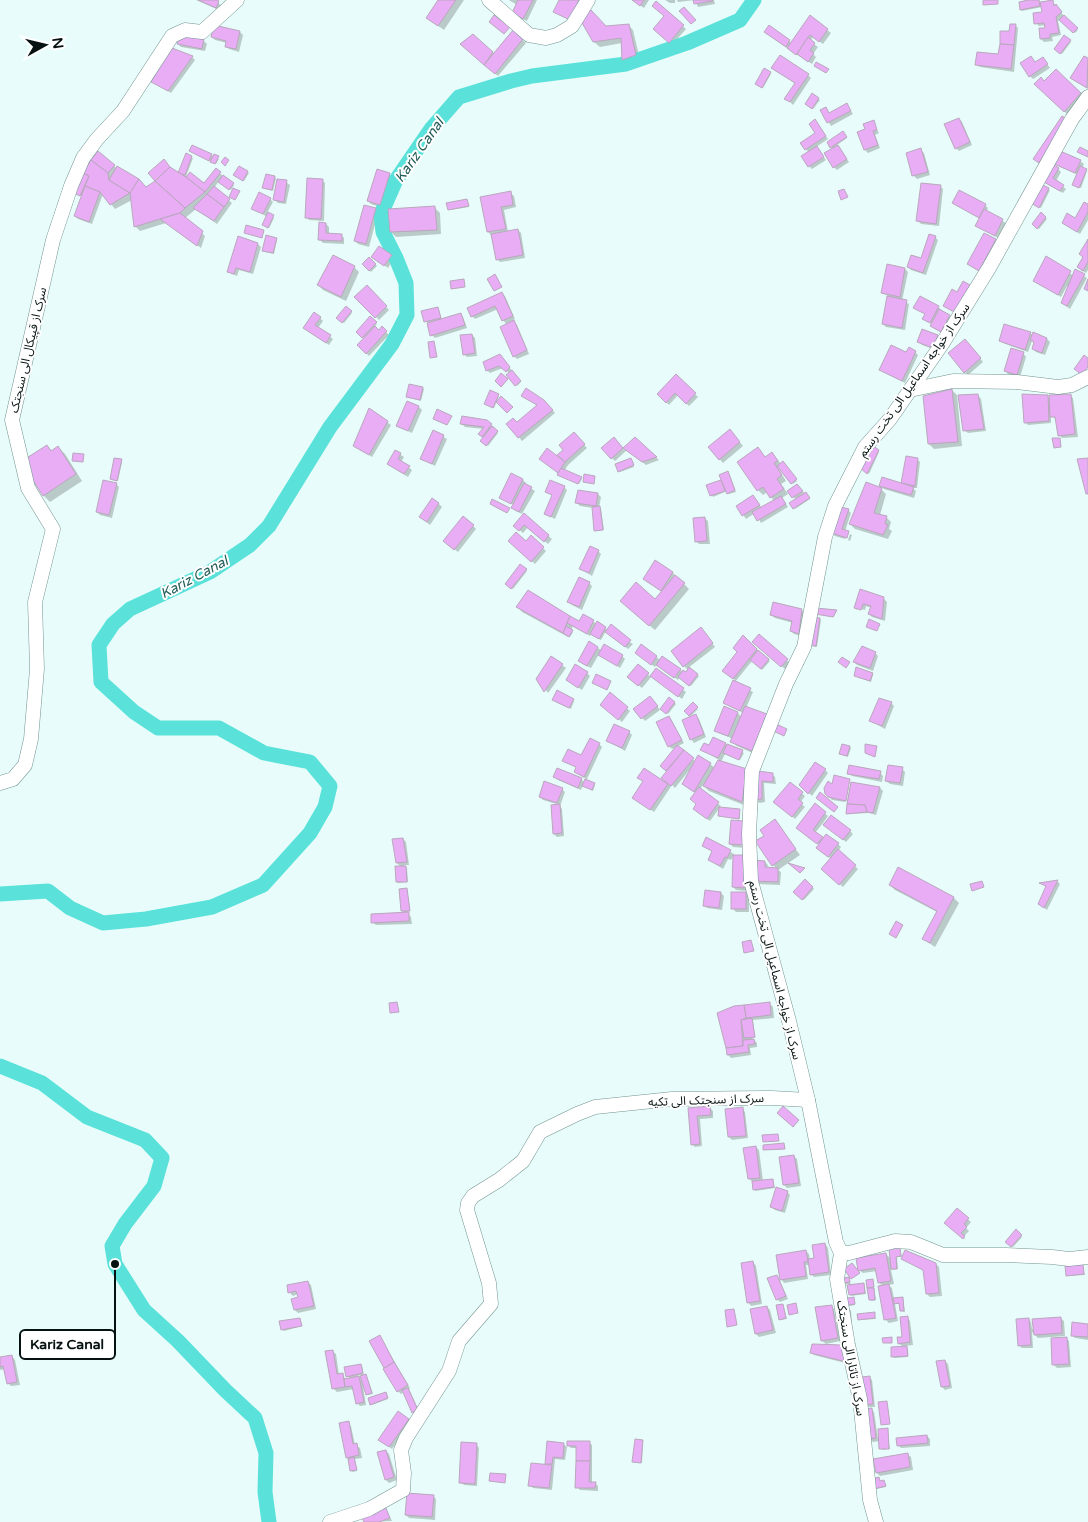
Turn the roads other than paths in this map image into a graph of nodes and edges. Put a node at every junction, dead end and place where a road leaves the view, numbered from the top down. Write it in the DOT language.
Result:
graph roads {
  1 [pos="237,0"];
  2 [pos="489,0"];
  3 [pos="588,0"];
  4 [pos="1088,97"];
  5 [pos="1088,377"];
  6 [pos="910,390"];
  7 [pos="0,783"];
  8 [pos="808,1100"];
  9 [pos="841,1253"];
  10 [pos="1088,1257"];
  11 [pos="330,1522"];
  12 [pos="876,1522"];
  1 -- 7 [label="street, سرک از قپیکال الی سنجتک"];
  2 -- 3 [label="street"];
  4 -- 6 [label="street, سرک از خواجه اسماعیل الی تخت رستم"];
  5 -- 6 [label="street"];
  6 -- 8 [label="street, سرک از خواجه اسماعیل الی تخت رستم"];
  8 -- 9 [label="street, سرک از خواجه اسماعیل الی تخت رستم"];
  8 -- 11 [label="street, سرک از سنجتک الی تکیه"];
  9 -- 10 [label="street"];
  9 -- 12 [label="street, سرک از تاتارا الی سنجتک"];
}
